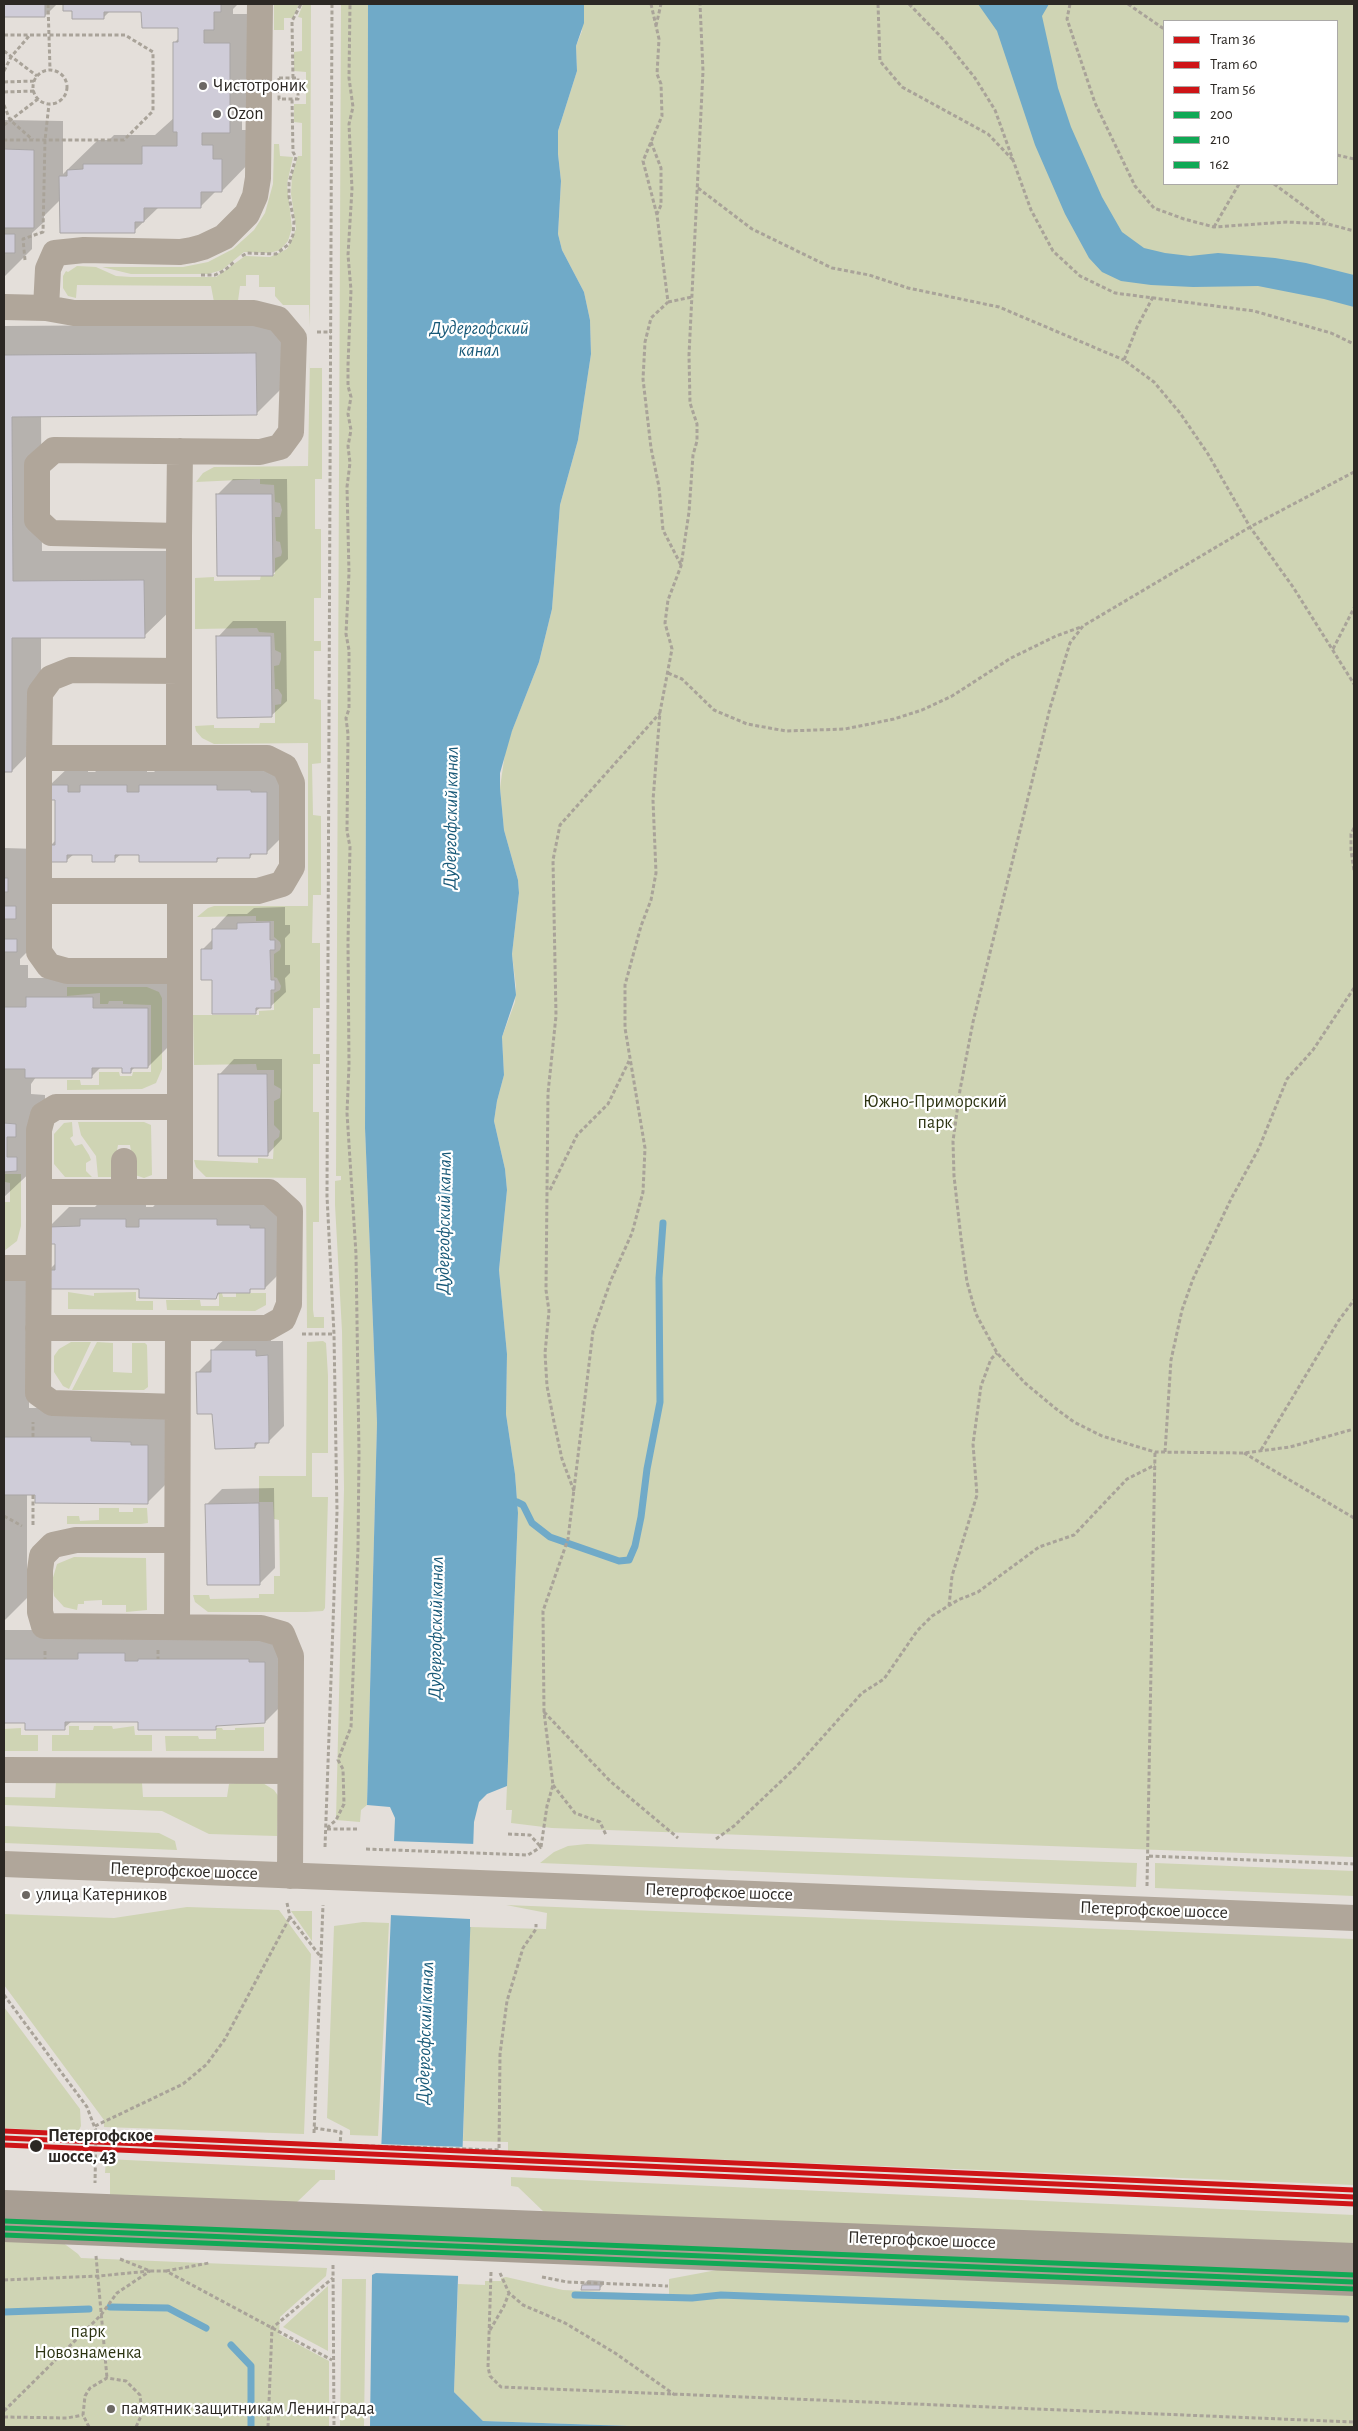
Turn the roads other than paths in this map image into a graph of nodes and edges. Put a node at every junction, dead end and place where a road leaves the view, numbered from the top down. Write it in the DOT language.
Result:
graph roads {
  1 [pos="260,4"];
  2 [pos="4,307"];
  3 [pos="46,308"];
  4 [pos="180,451"];
  5 [pos="180,536"];
  6 [pos="178,670"];
  7 [pos="39,758"];
  8 [pos="178,758"];
  9 [pos="39,891"];
  10 [pos="180,891"];
  11 [pos="180,972"];
  12 [pos="180,1107"];
  13 [pos="124,1161"];
  14 [pos="39,1192"];
  15 [pos="124,1192"];
  16 [pos="180,1192"];
  17 [pos="4,1268"];
  18 [pos="38,1268"];
  19 [pos="38,1328"];
  20 [pos="178,1328"];
  21 [pos="177,1407"];
  22 [pos="177,1540"];
  23 [pos="177,1627"];
  24 [pos="4,1770"];
  25 [pos="290,1772"];
  26 [pos="4,1864"];
  27 [pos="290,1876"];
  28 [pos="1354,1918"];
  29 [pos="4,2204"];
  30 [pos="4,2228"];
  31 [pos="341,2240"];
  32 [pos="492,2246"];
  33 [pos="1354,2257"];
  34 [pos="1354,2282"];
  1 -- 3 [label="street"];
  2 -- 3 [label="street"];
  3 -- 4 [label="street"];
  4 -- 5 [label="street"];
  4 -- 5 [label="street"];
  5 -- 6 [label="street"];
  6 -- 7 [label="street"];
  6 -- 8 [label="street"];
  7 -- 8 [label="street"];
  7 -- 9 [label="street"];
  8 -- 10 [label="street"];
  9 -- 10 [label="street"];
  9 -- 11 [label="street"];
  10 -- 11 [label="street"];
  11 -- 12 [label="street"];
  12 -- 14 [label="street"];
  12 -- 16 [label="street"];
  13 -- 15 [label="street"];
  14 -- 15 [label="street"];
  14 -- 18 [label="street"];
  15 -- 16 [label="street"];
  16 -- 20 [label="street"];
  17 -- 18 [label="street"];
  18 -- 19 [label="street"];
  19 -- 20 [label="street"];
  19 -- 21 [label="street"];
  20 -- 21 [label="street"];
  21 -- 22 [label="street"];
  22 -- 23 [label="street"];
  22 -- 23 [label="street"];
  23 -- 25 [label="street"];
  24 -- 25 [label="street"];
  25 -- 27 [label="street"];
  26 -- 27 [label="street, Петергофское шоссе"];
  27 -- 28 [label="street, Петергофское шоссе"];
  29 -- 31 [label="main road"];
  30 -- 31 [label="main road"];
  31 -- 32 [label="main road"];
  32 -- 33 [label="main road, Петергофское шоссе"];
  32 -- 34 [label="main road, Петергофское шоссе"];
}
